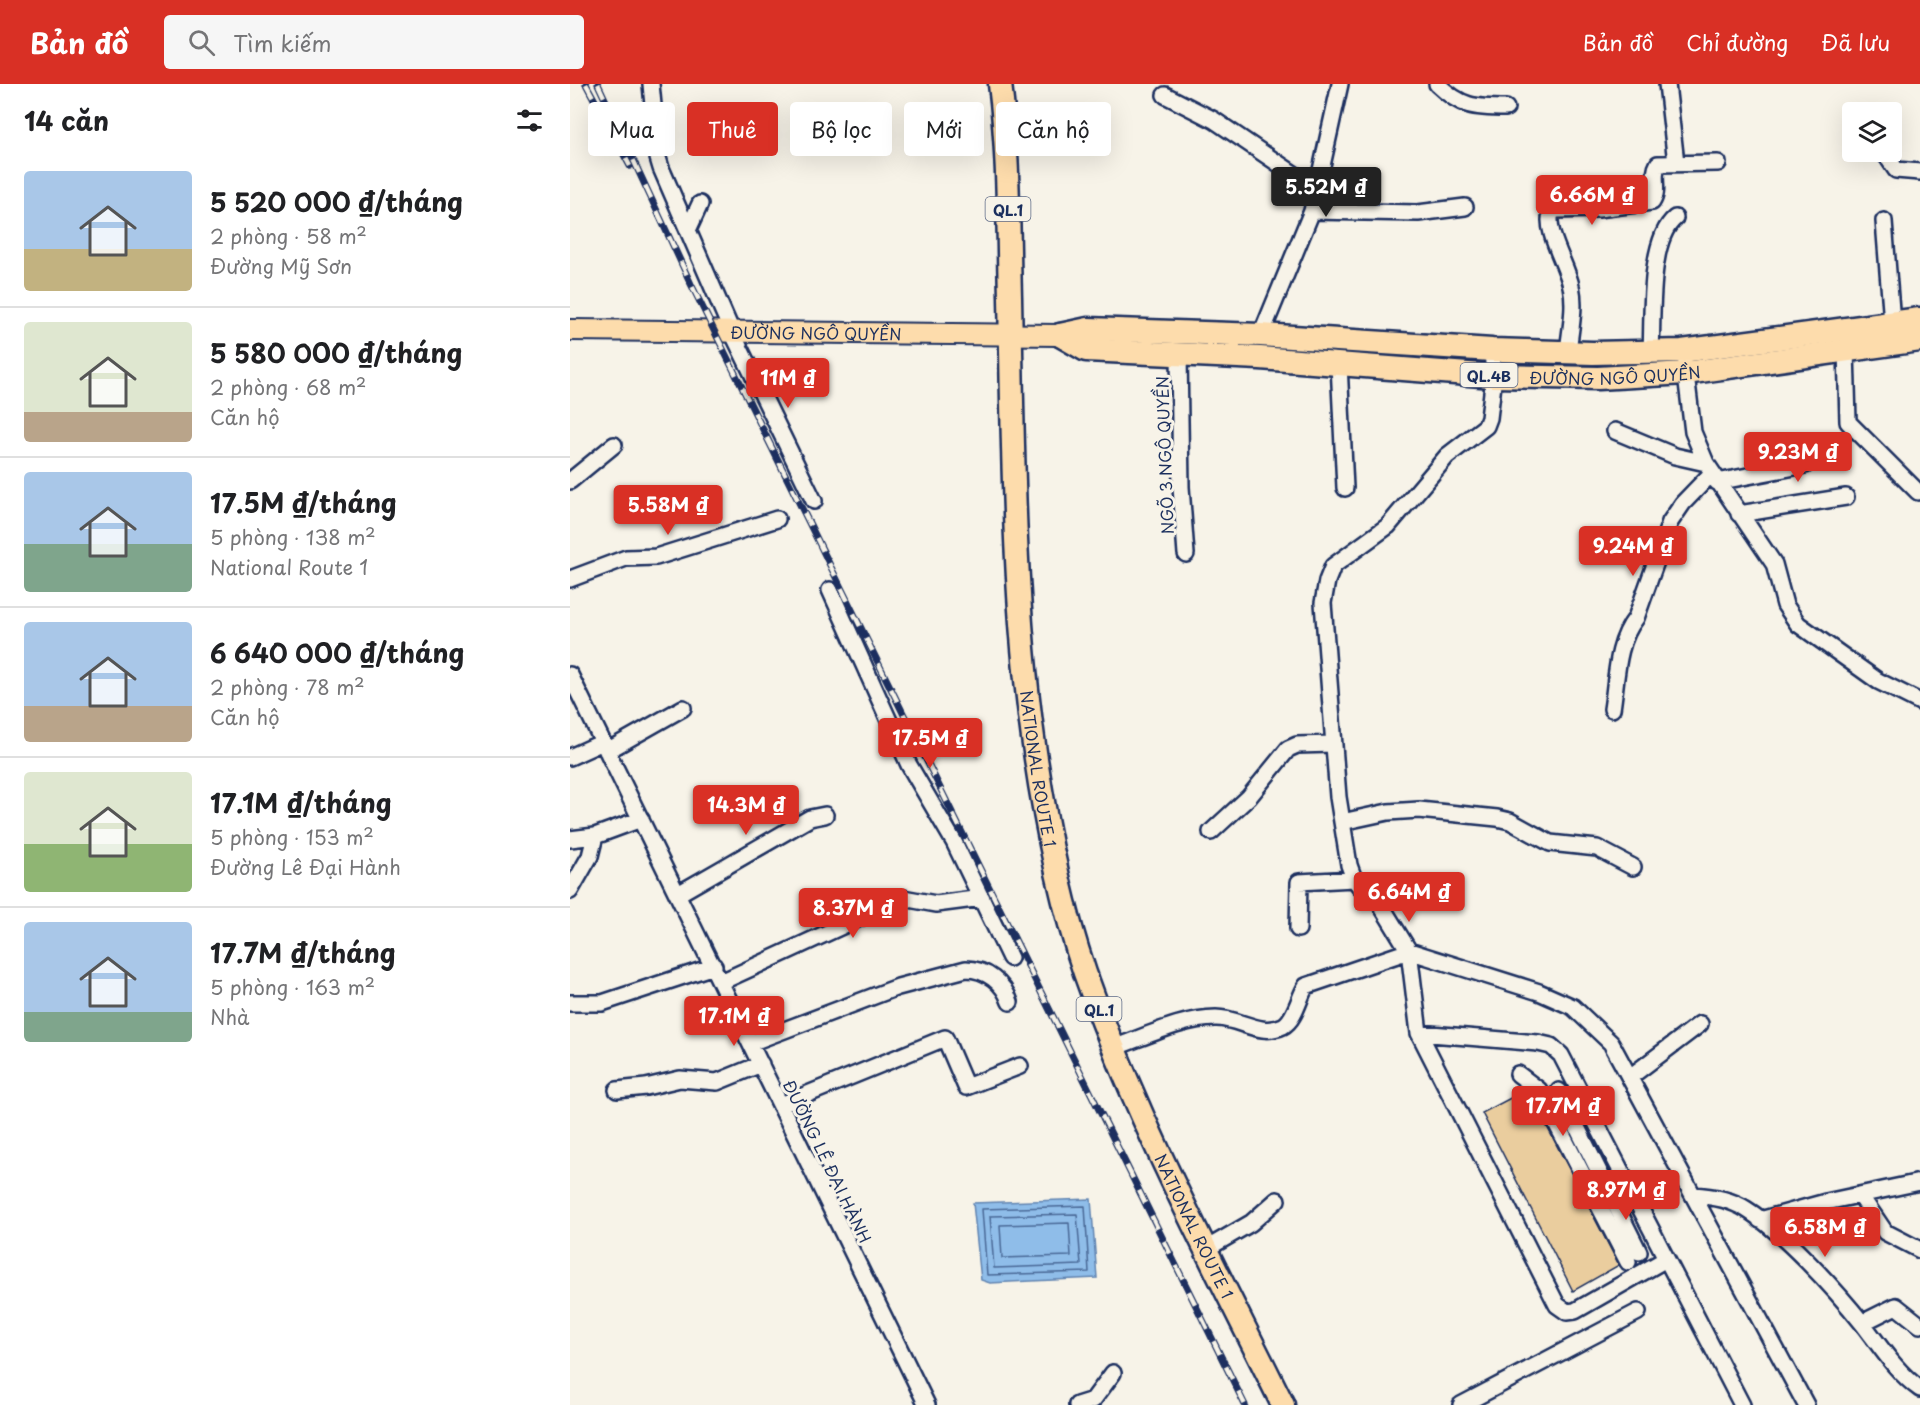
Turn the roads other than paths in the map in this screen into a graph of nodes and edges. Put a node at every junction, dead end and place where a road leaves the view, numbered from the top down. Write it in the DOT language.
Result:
graph roads {
  1 [pos="651,84"];
  2 [pos="1000,84"];
  3 [pos="1340,84"];
  4 [pos="1437,84"];
  5 [pos="1667,84"];
  6 [pos="1166,94"];
  7 [pos="1506,108"];
  8 [pos="1891,162"];
  9 [pos="1676,163"];
  10 [pos="1718,163"];
  11 [pos="1920,172"];
  12 [pos="1316,189"];
  13 [pos="700,204"];
  14 [pos="1465,207"];
  15 [pos="1312,211"];
  16 [pos="1675,218"];
  17 [pos="1884,221"];
  18 [pos="688,230"];
  19 [pos="1920,319"];
  20 [pos="1892,323"];
  21 [pos="570,330"];
  22 [pos="732,332"];
  23 [pos="1010,334"];
  24 [pos="1060,335"];
  25 [pos="1261,335"];
  26 [pos="1920,340"];
  27 [pos="1492,351"];
  28 [pos="1846,351"];
  29 [pos="1568,352"];
  30 [pos="1651,352"];
  31 [pos="1179,355"];
  32 [pos="1260,358"];
  33 [pos="1684,362"];
  34 [pos="1339,364"];
  35 [pos="1494,376"];
  36 [pos="1616,431"];
  37 [pos="1792,442"];
  38 [pos="614,445"];
  39 [pos="1712,473"];
  40 [pos="570,481"];
  41 [pos="1345,488"];
  42 [pos="1918,492"];
  43 [pos="1846,497"];
  44 [pos="814,501"];
  45 [pos="1739,514"];
  46 [pos="777,519"];
  47 [pos="1186,554"];
  48 [pos="570,579"];
  49 [pos="830,590"];
  50 [pos="570,675"];
  51 [pos="1920,702"];
  52 [pos="683,708"];
  53 [pos="1612,709"];
  54 [pos="1333,744"];
  55 [pos="605,747"];
  56 [pos="570,757"];
  57 [pos="825,815"];
  58 [pos="641,819"];
  59 [pos="1342,822"];
  60 [pos="1211,831"];
  61 [pos="595,836"];
  62 [pos="570,839"];
  63 [pos="1633,867"];
  64 [pos="1354,879"];
  65 [pos="570,891"];
  66 [pos="678,894"];
  67 [pos="982,898"];
  68 [pos="1298,928"];
  69 [pos="1409,951"];
  70 [pos="1010,958"];
  71 [pos="714,966"];
  72 [pos="721,982"];
  73 [pos="1010,1002"];
  74 [pos="570,1003"];
  75 [pos="1700,1024"];
  76 [pos="1419,1033"];
  77 [pos="750,1043"];
  78 [pos="1113,1048"];
  79 [pos="761,1064"];
  80 [pos="1020,1066"];
  81 [pos="1518,1074"];
  82 [pos="1630,1077"];
  83 [pos="1576,1084"];
  84 [pos="617,1090"];
  85 [pos="1559,1091"];
  86 [pos="1542,1098"];
  87 [pos="781,1105"];
  88 [pos="1578,1129"];
  89 [pos="1563,1137"];
  90 [pos="1615,1159"];
  91 [pos="1597,1168"];
  92 [pos="1582,1176"];
  93 [pos="1920,1182"];
  94 [pos="1693,1195"];
  95 [pos="1860,1195"];
  96 [pos="1635,1198"];
  97 [pos="1278,1200"];
  98 [pos="1617,1207"];
  99 [pos="1602,1214"];
  100 [pos="1760,1220"];
  101 [pos="1206,1249"];
  102 [pos="1920,1250"];
  103 [pos="1666,1259"];
  104 [pos="1638,1312"];
  105 [pos="1862,1323"];
  106 [pos="1920,1324"];
  107 [pos="1113,1373"];
  108 [pos="1920,1389"];
  109 [pos="927,1405"];
  110 [pos="1077,1405"];
  111 [pos="1283,1405"];
  112 [pos="1461,1405"];
  113 [pos="1742,1405"];
  114 [pos="1806,1405"];
  1 -- 18 [label="street"];
  2 -- 23 [label="highway, NATIONAL ROUTE 1 / QL.1"];
  3 -- 12 [label="street"];
  4 -- 7 [label="street"];
  5 -- 9 [label="street"];
  6 -- 12 [label="street"];
  8 -- 11 [label="street"];
  9 -- 10 [label="street"];
  9 -- 29 [label="street"];
  12 -- 15 [label="street"];
  13 -- 18 [label="street"];
  14 -- 15 [label="street"];
  15 -- 25 [label="street"];
  16 -- 30 [label="street"];
  17 -- 20 [label="street"];
  18 -- 22 [label="street"];
  19 -- 20 [label="highway, ĐƯỜNG NGÔ QUYỀN / QL.4B"];
  20 -- 33 [label="highway, ĐƯỜNG NGÔ QUYỀN / QL.4B"];
  21 -- 22 [label="main road, ĐƯỜNG NGÔ QUYỀN"];
  22 -- 23 [label="main road, ĐƯỜNG NGÔ QUYỀN"];
  22 -- 44 [label="street"];
  23 -- 24 [label="main road, ĐƯỜNG NGÔ QUYỀN"];
  23 -- 78 [label="highway, NATIONAL ROUTE 1 / QL.1"];
  24 -- 25 [label="highway, ĐƯỜNG NGÔ QUYỀN / QL.4B"];
  24 -- 31 [label="highway, ĐƯỜNG NGÔ QUYỀN / QL.4B"];
  25 -- 27 [label="highway, ĐƯỜNG NGÔ QUYỀN / QL.4B"];
  25 -- 32 [label="highway"];
  26 -- 28 [label="highway, ĐƯỜNG NGÔ QUYỀN / QL.4B"];
  27 -- 29 [label="highway, ĐƯỜNG NGÔ QUYỀN / QL.4B"];
  27 -- 35 [label="street"];
  28 -- 33 [label="highway, ĐƯỜNG NGÔ QUYỀN / QL.4B"];
  28 -- 42 [label="street"];
  29 -- 30 [label="highway, ĐƯỜNG NGÔ QUYỀN / QL.4B"];
  30 -- 33 [label="highway, ĐƯỜNG NGÔ QUYỀN / QL.4B"];
  31 -- 32 [label="highway, ĐƯỜNG NGÔ QUYỀN / QL.4B"];
  31 -- 47 [label="street, NGÕ 3 NGÔ QUYỀN"];
  32 -- 34 [label="highway, ĐƯỜNG NGÔ QUYỀN / QL.4B"];
  33 -- 35 [label="highway, ĐƯỜNG NGÔ QUYỀN / QL.4B"];
  33 -- 39 [label="street"];
  34 -- 35 [label="highway, ĐƯỜNG NGÔ QUYỀN / QL.4B"];
  34 -- 41 [label="street"];
  35 -- 54 [label="street"];
  36 -- 39 [label="street"];
  37 -- 39 [label="street"];
  38 -- 40 [label="street"];
  39 -- 45 [label="street"];
  39 -- 53 [label="street"];
  43 -- 45 [label="street"];
  45 -- 51 [label="street"];
  46 -- 48 [label="street"];
  49 -- 67 [label="street"];
  50 -- 55 [label="street, ĐƯỜNG LÊ ĐẠI HÀNH"];
  52 -- 55 [label="street"];
  54 -- 59 [label="street"];
  54 -- 60 [label="street"];
  55 -- 56 [label="street"];
  55 -- 58 [label="street, ĐƯỜNG LÊ ĐẠI HÀNH"];
  57 -- 66 [label="street"];
  58 -- 61 [label="street"];
  58 -- 66 [label="street, ĐƯỜNG LÊ ĐẠI HÀNH"];
  59 -- 63 [label="street"];
  59 -- 64 [label="street"];
  61 -- 62 [label="street"];
  61 -- 65 [label="street"];
  64 -- 68 [label="street"];
  64 -- 69 [label="street"];
  66 -- 71 [label="street, ĐƯỜNG LÊ ĐẠI HÀNH"];
  67 -- 70 [label="street"];
  67 -- 72 [label="street"];
  69 -- 76 [label="street"];
  69 -- 78 [label="street"];
  69 -- 82 [label="street"];
  71 -- 72 [label="street, ĐƯỜNG LÊ ĐẠI HÀNH"];
  71 -- 74 [label="street"];
  72 -- 77 [label="street, ĐƯỜNG LÊ ĐẠI HÀNH"];
  73 -- 77 [label="street"];
  75 -- 82 [label="street"];
  76 -- 83 [label="street"];
  76 -- 103 [label="street"];
  77 -- 79 [label="street, ĐƯỜNG LÊ ĐẠI HÀNH"];
  78 -- 101 [label="highway, NATIONAL ROUTE 1 / QL.1"];
  79 -- 84 [label="street"];
  79 -- 87 [label="street, ĐƯỜNG LÊ ĐẠI HÀNH"];
  80 -- 87 [label="street"];
  81 -- 86 [label="street"];
  82 -- 94 [label="street"];
  83 -- 85 [label="street"];
  83 -- 90 [label="street"];
  85 -- 86 [label="street"];
  85 -- 88 [label="street"];
  86 -- 89 [label="street"];
  87 -- 109 [label="street, ĐƯỜNG LÊ ĐẠI HÀNH"];
  88 -- 89 [label="street"];
  88 -- 91 [label="street"];
  89 -- 92 [label="street"];
  90 -- 91 [label="street"];
  90 -- 96 [label="street"];
  91 -- 92 [label="street"];
  91 -- 98 [label="street"];
  92 -- 99 [label="street"];
  93 -- 95 [label="street"];
  94 -- 100 [label="street"];
  94 -- 114 [label="street"];
  95 -- 100 [label="street"];
  95 -- 102 [label="street"];
  96 -- 98 [label="street"];
  96 -- 103 [label="street"];
  97 -- 101 [label="street"];
  98 -- 99 [label="street"];
  98 -- 99 [label="street"];
  100 -- 105 [label="street"];
  101 -- 111 [label="highway, NATIONAL ROUTE 1 / QL.1"];
  103 -- 113 [label="street"];
  104 -- 112 [label="street"];
  105 -- 106 [label="street"];
  105 -- 108 [label="street"];
  107 -- 110 [label="street"];
}
